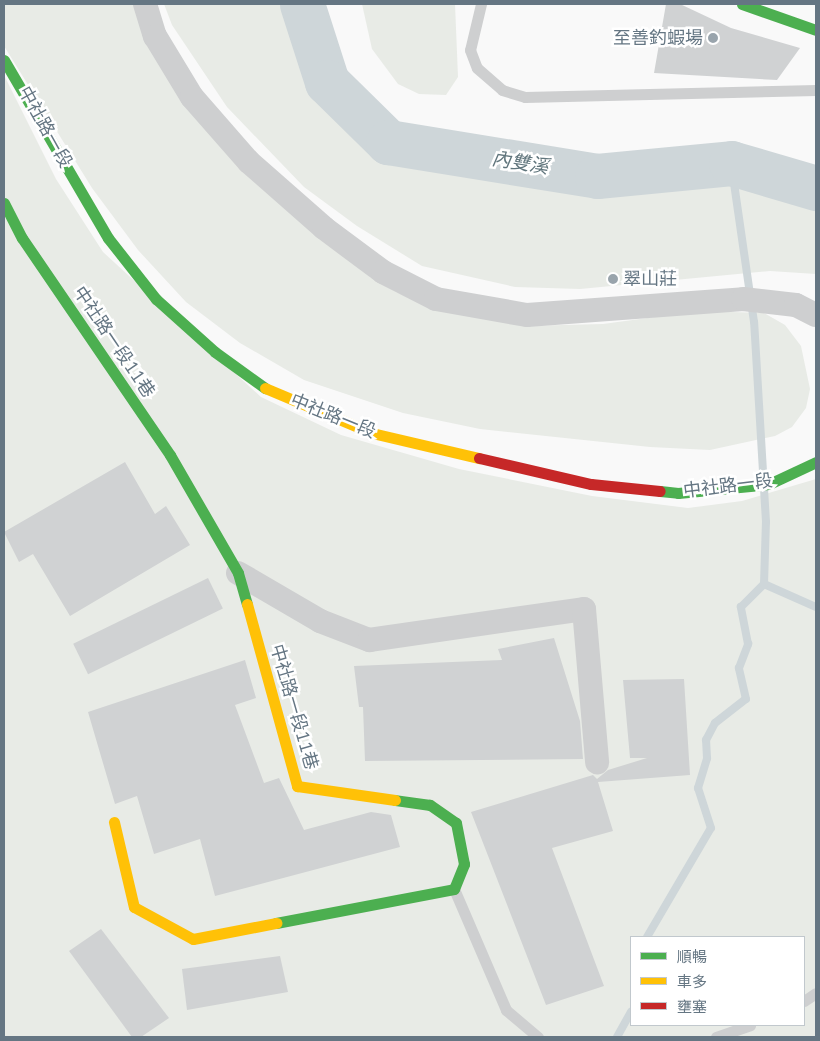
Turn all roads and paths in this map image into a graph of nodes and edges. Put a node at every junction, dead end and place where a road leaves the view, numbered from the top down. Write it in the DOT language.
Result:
graph roads {
  1 [pos="145,4"];
  2 [pos="481,4"];
  3 [pos="742,4"];
  4 [pos="816,30"];
  5 [pos="4,60"];
  6 [pos="816,90"];
  7 [pos="4,203"];
  8 [pos="816,315"];
  9 [pos="816,462"];
  10 [pos="238,573"];
  11 [pos="597,762"];
  12 [pos="114,822"];
  13 [pos="454,889"];
  14 [pos="816,994"];
  15 [pos="805,1000"];
  16 [pos="747,1026"];
  17 [pos="538,1037"];
  18 [pos="716,1037"];
  1 -- 8 [label="street"];
  2 -- 6 [label="lane"];
  3 -- 4 [label="street"];
  5 -- 9 [label="street, 中社路一段"];
  7 -- 10 [label="street, 中社路一段11巷"];
  10 -- 11 [label="street"];
  10 -- 13 [label="street, 中社路一段11巷"];
  12 -- 13 [label="street"];
  13 -- 17 [label="lane"];
  14 -- 15 [label="lane"];
  16 -- 18 [label="lane"];
}
